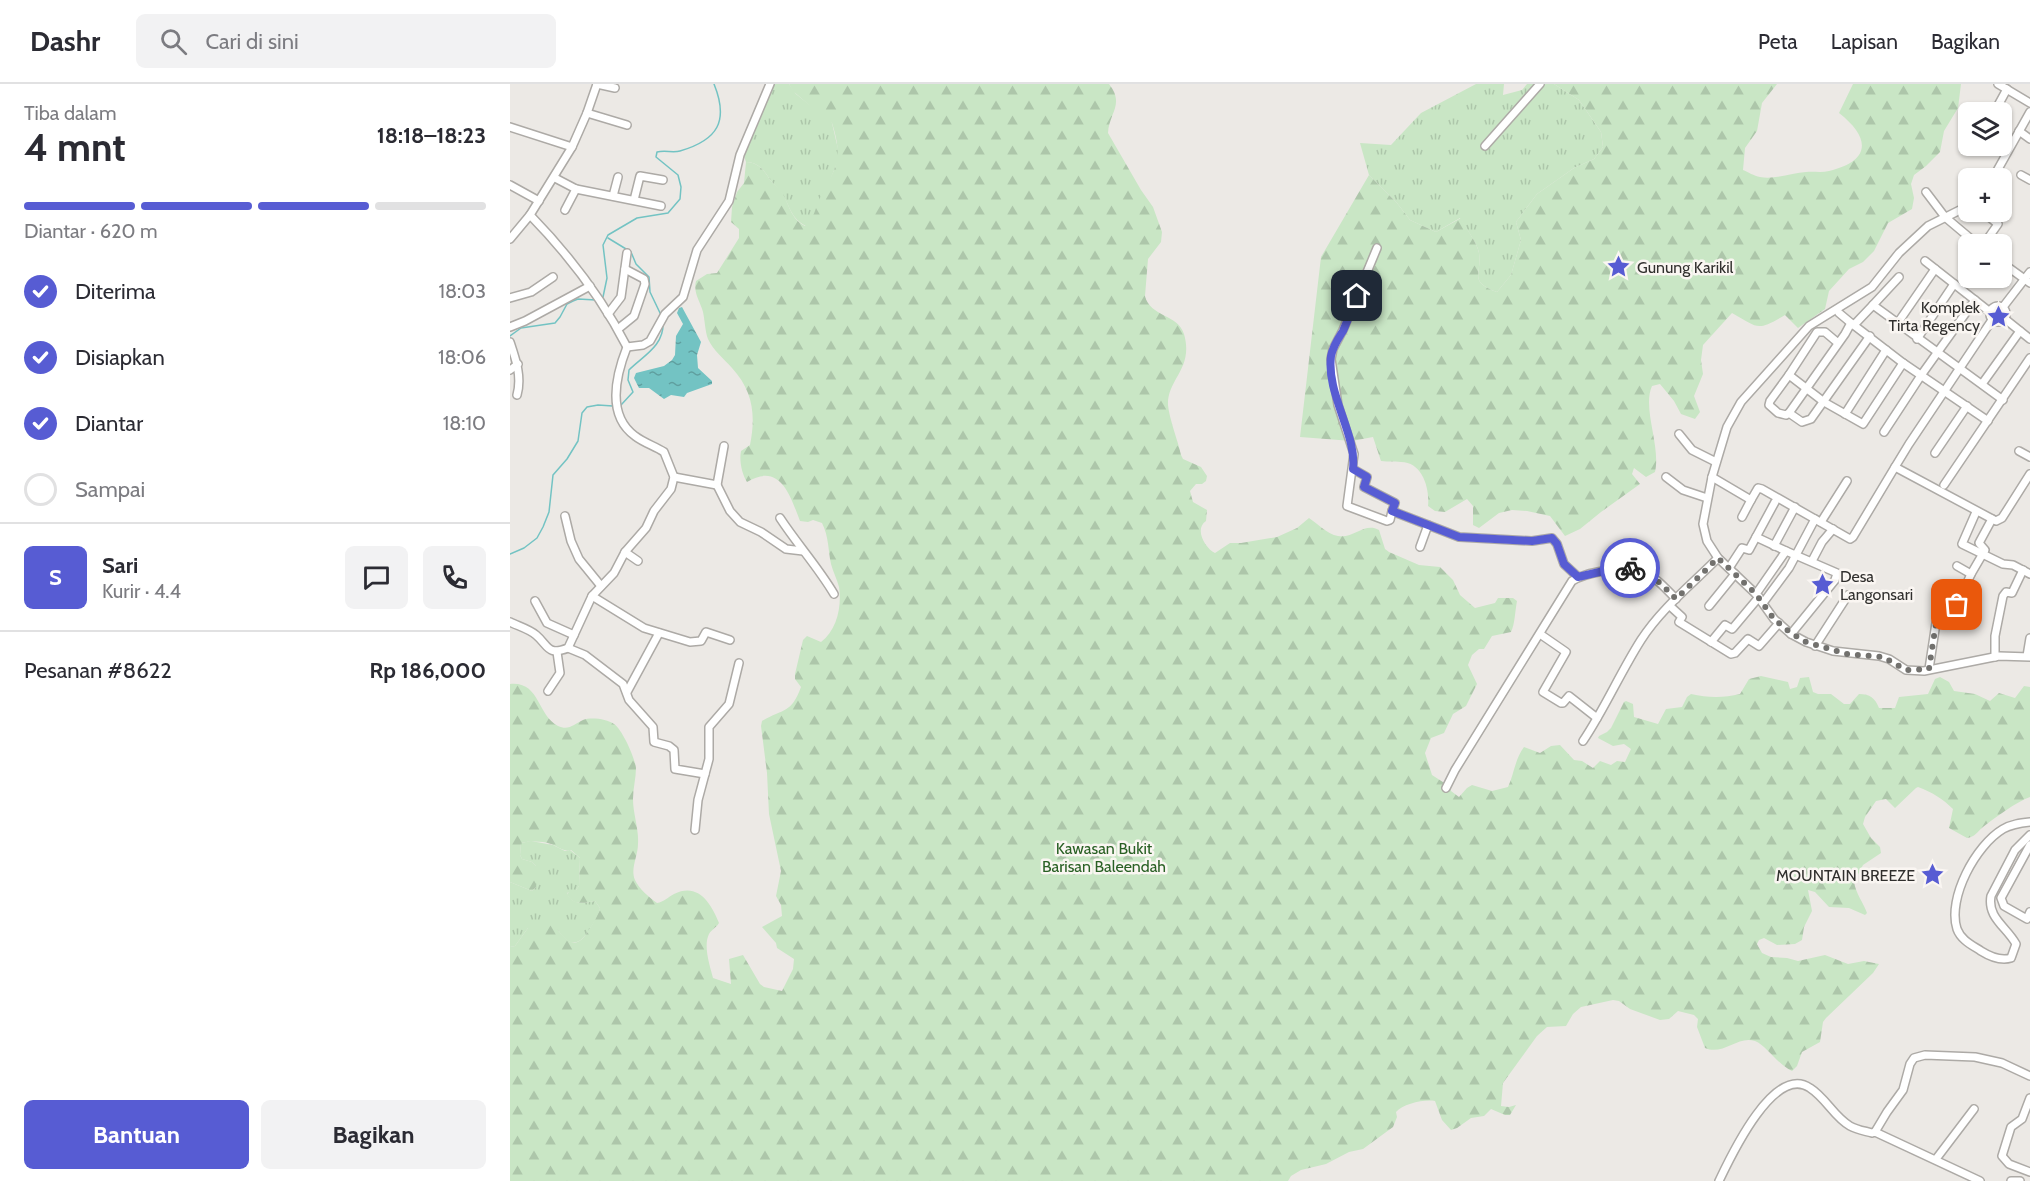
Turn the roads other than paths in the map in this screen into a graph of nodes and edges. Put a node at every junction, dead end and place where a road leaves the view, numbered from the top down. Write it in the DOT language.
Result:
graph roads {
  1 [pos="597,84"];
  2 [pos="770,84"];
  3 [pos="1540,84"];
  4 [pos="1998,84"];
  5 [pos="615,87"];
  6 [pos="2007,89"];
  7 [pos="2000,102"];
  8 [pos="2030,103"];
  9 [pos="2030,111"];
  10 [pos="587,113"];
  11 [pos="627,124"];
  12 [pos="510,127"];
  13 [pos="2019,131"];
  14 [pos="2030,140"];
  15 [pos="1485,146"];
  16 [pos="572,147"];
  17 [pos="1999,168"];
  18 [pos="2021,175"];
  19 [pos="555,177"];
  20 [pos="618,177"];
  21 [pos="663,180"];
  22 [pos="2030,180"];
  23 [pos="510,185"];
  24 [pos="576,189"];
  25 [pos="1926,192"];
  26 [pos="613,196"];
  27 [pos="634,200"];
  28 [pos="539,201"];
  29 [pos="661,206"];
  30 [pos="565,210"];
  31 [pos="1958,211"];
  32 [pos="530,216"];
  33 [pos="1945,217"];
  34 [pos="1996,222"];
  35 [pos="1965,234"];
  36 [pos="1991,234"];
  37 [pos="510,239"];
  38 [pos="1377,248"];
  39 [pos="627,253"];
  40 [pos="1925,261"];
  41 [pos="625,269"];
  42 [pos="1935,269"];
  43 [pos="2012,270"];
  44 [pos="2030,272"];
  45 [pos="553,277"];
  46 [pos="1899,277"];
  47 [pos="2027,281"];
  48 [pos="1954,284"];
  49 [pos="590,286"];
  50 [pos="510,298"];
  51 [pos="1975,300"];
  52 [pos="1873,305"];
  53 [pos="2003,307"];
  54 [pos="1839,313"];
  55 [pos="608,314"];
  56 [pos="1991,316"];
  57 [pos="2005,319"];
  58 [pos="1853,324"];
  59 [pos="1897,324"];
  60 [pos="510,327"];
  61 [pos="618,329"];
  62 [pos="2020,332"];
  63 [pos="1870,336"];
  64 [pos="1917,339"];
  65 [pos="2030,339"];
  66 [pos="510,343"];
  67 [pos="1838,343"];
  68 [pos="627,347"];
  69 [pos="1886,350"];
  70 [pos="1937,353"];
  71 [pos="2030,358"];
  72 [pos="1904,363"];
  73 [pos="518,364"];
  74 [pos="1960,369"];
  75 [pos="510,370"];
  76 [pos="1922,374"];
  77 [pos="1790,375"];
  78 [pos="1982,384"];
  79 [pos="1806,388"];
  80 [pos="1944,390"];
  81 [pos="517,395"];
  82 [pos="2003,400"];
  83 [pos="1824,402"];
  84 [pos="1966,406"];
  85 [pos="1789,413"];
  86 [pos="1845,414"];
  87 [pos="1988,421"];
  88 [pos="1884,432"];
  89 [pos="1679,434"];
  90 [pos="724,447"];
  91 [pos="2019,451"];
  92 [pos="1935,453"];
  93 [pos="2030,457"];
  94 [pos="1716,462"];
  95 [pos="1895,467"];
  96 [pos="1353,469"];
  97 [pos="674,477"];
  98 [pos="1666,477"];
  99 [pos="1712,477"];
  100 [pos="2029,478"];
  101 [pos="1847,481"];
  102 [pos="717,485"];
  103 [pos="1944,485"];
  104 [pos="1707,498"];
  105 [pos="1751,500"];
  106 [pos="1775,502"];
  107 [pos="1795,507"];
  108 [pos="1392,511"];
  109 [pos="1976,512"];
  110 [pos="565,516"];
  111 [pos="1742,517"];
  112 [pos="780,518"];
  113 [pos="1992,519"];
  114 [pos="1818,521"];
  115 [pos="1428,525"];
  116 [pos="1833,529"];
  117 [pos="1756,537"];
  118 [pos="1774,546"];
  119 [pos="1420,547"];
  120 [pos="803,551"];
  121 [pos="1786,551"];
  122 [pos="625,552"];
  123 [pos="1983,554"];
  124 [pos="1797,555"];
  125 [pos="1718,558"];
  126 [pos="638,561"];
  127 [pos="1812,561"];
  128 [pos="1957,566"];
  129 [pos="1729,568"];
  130 [pos="1773,570"];
  131 [pos="2027,572"];
  132 [pos="1735,574"];
  133 [pos="1971,574"];
  134 [pos="1578,577"];
  135 [pos="1782,577"];
  136 [pos="601,586"];
  137 [pos="834,594"];
  138 [pos="1848,595"];
  139 [pos="592,596"];
  140 [pos="1759,598"];
  141 [pos="1676,599"];
  142 [pos="535,601"];
  143 [pos="1670,606"];
  144 [pos="1709,606"];
  145 [pos="510,622"];
  146 [pos="1779,623"];
  147 [pos="659,633"];
  148 [pos="1791,633"];
  149 [pos="1540,634"];
  150 [pos="574,635"];
  151 [pos="2030,638"];
  152 [pos="730,640"];
  153 [pos="1711,642"];
  154 [pos="1815,646"];
  155 [pos="568,648"];
  156 [pos="557,652"];
  157 [pos="2028,656"];
  158 [pos="1995,657"];
  159 [pos="739,663"];
  160 [pos="1929,669"];
  161 [pos="548,691"];
  162 [pos="627,692"];
  163 [pos="1597,718"];
  164 [pos="1582,741"];
  165 [pos="705,774"];
  166 [pos="1446,789"];
  167 [pos="2030,822"];
  168 [pos="695,830"];
  169 [pos="2030,835"];
  170 [pos="2030,845"];
  171 [pos="2029,918"];
  172 [pos="2030,1076"];
  173 [pos="2030,1098"];
  174 [pos="1974,1109"];
  175 [pos="1875,1132"];
  176 [pos="1936,1159"];
  177 [pos="2030,1172"];
  178 [pos="1719,1181"];
  179 [pos="1980,1181"];
  180 [pos="2011,1181"];
  181 [pos="2020,1181"];
  1 -- 5 [label="street"];
  1 -- 10 [label="street"];
  2 -- 68 [label="street"];
  3 -- 15 [label="street"];
  4 -- 6 [label="street"];
  6 -- 7 [label="street"];
  6 -- 8 [label="street"];
  9 -- 13 [label="street"];
  10 -- 11 [label="street"];
  10 -- 16 [label="street"];
  12 -- 16 [label="street"];
  13 -- 14 [label="street"];
  13 -- 17 [label="street"];
  16 -- 19 [label="street"];
  18 -- 22 [label="street"];
  19 -- 24 [label="street"];
  19 -- 28 [label="street"];
  20 -- 26 [label="street"];
  21 -- 27 [label="street"];
  23 -- 28 [label="street"];
  24 -- 26 [label="street"];
  24 -- 30 [label="street"];
  25 -- 33 [label="street"];
  26 -- 27 [label="street"];
  27 -- 29 [label="street"];
  28 -- 32 [label="street"];
  31 -- 33 [label="street"];
  32 -- 37 [label="street"];
  32 -- 49 [label="street"];
  33 -- 35 [label="street"];
  33 -- 94 [label="street"];
  34 -- 36 [label="street"];
  38 -- 96 [label="street"];
  39 -- 41 [label="street"];
  40 -- 42 [label="street"];
  41 -- 55 [label="street"];
  41 -- 61 [label="street"];
  42 -- 48 [label="street"];
  42 -- 59 [label="street"];
  43 -- 47 [label="street"];
  44 -- 47 [label="street"];
  45 -- 50 [label="street"];
  46 -- 52 [label="street"];
  47 -- 53 [label="street"];
  48 -- 51 [label="street"];
  48 -- 64 [label="street"];
  49 -- 55 [label="street"];
  49 -- 60 [label="street"];
  51 -- 56 [label="street"];
  51 -- 70 [label="street"];
  52 -- 58 [label="street"];
  52 -- 59 [label="street"];
  53 -- 56 [label="street"];
  53 -- 57 [label="street"];
  54 -- 58 [label="street"];
  55 -- 61 [label="street"];
  56 -- 57 [label="street"];
  56 -- 74 [label="street"];
  57 -- 62 [label="street"];
  58 -- 63 [label="street"];
  58 -- 67 [label="street"];
  59 -- 64 [label="street"];
  61 -- 68 [label="street"];
  62 -- 65 [label="street"];
  62 -- 78 [label="street"];
  63 -- 69 [label="street"];
  63 -- 83 [label="street"];
  64 -- 70 [label="street"];
  66 -- 73 [label="street"];
  67 -- 77 [label="street"];
  67 -- 79 [label="street"];
  68 -- 97 [label="street"];
  69 -- 72 [label="street"];
  69 -- 86 [label="street"];
  70 -- 74 [label="street"];
  70 -- 76 [label="street"];
  71 -- 82 [label="street"];
  72 -- 76 [label="street"];
  72 -- 86 [label="street"];
  73 -- 75 [label="street"];
  73 -- 81 [label="street"];
  74 -- 78 [label="street"];
  74 -- 80 [label="street"];
  76 -- 80 [label="street"];
  76 -- 88 [label="street"];
  77 -- 79 [label="street"];
  77 -- 85 [label="street"];
  78 -- 82 [label="street"];
  79 -- 83 [label="street"];
  79 -- 85 [label="street"];
  80 -- 84 [label="street"];
  80 -- 95 [label="street"];
  82 -- 87 [label="street"];
  83 -- 85 [label="street"];
  83 -- 86 [label="street"];
  84 -- 87 [label="street"];
  84 -- 92 [label="street"];
  87 -- 103 [label="street"];
  89 -- 94 [label="street"];
  90 -- 102 [label="street"];
  91 -- 93 [label="street"];
  94 -- 99 [label="street"];
  95 -- 109 [label="street"];
  95 -- 116 [label="street"];
  96 -- 108 [label="street"];
  96 -- 108 [label="street"];
  97 -- 102 [label="street"];
  97 -- 122 [label="street"];
  98 -- 104 [label="street"];
  99 -- 104 [label="street"];
  99 -- 105 [label="street"];
  100 -- 113 [label="street"];
  101 -- 114 [label="street"];
  102 -- 120 [label="street"];
  104 -- 125 [label="street"];
  105 -- 107 [label="street"];
  105 -- 111 [label="street"];
  106 -- 117 [label="street"];
  107 -- 114 [label="street"];
  107 -- 118 [label="street"];
  108 -- 115 [label="street"];
  109 -- 113 [label="street"];
  109 -- 123 [label="street"];
  110 -- 136 [label="street"];
  112 -- 120 [label="street"];
  113 -- 123 [label="street"];
  114 -- 116 [label="street"];
  114 -- 124 [label="street"];
  115 -- 119 [label="street"];
  115 -- 134 [label="street"];
  116 -- 127 [label="street"];
  117 -- 118 [label="street"];
  117 -- 129 [label="street"];
  118 -- 121 [label="street"];
  120 -- 137 [label="street"];
  121 -- 124 [label="street"];
  121 -- 130 [label="street"];
  122 -- 126 [label="street"];
  122 -- 136 [label="street"];
  123 -- 131 [label="street"];
  123 -- 133 [label="street"];
  124 -- 127 [label="street"];
  124 -- 135 [label="street"];
  125 -- 129 [label="street"];
  125 -- 141 [label="street"];
  127 -- 148 [label="street"];
  128 -- 133 [label="street"];
  129 -- 132 [label="street"];
  130 -- 135 [label="street"];
  130 -- 140 [label="street"];
  131 -- 158 [label="street"];
  132 -- 140 [label="street"];
  132 -- 144 [label="street"];
  133 -- 160 [label="street"];
  134 -- 141 [label="street"];
  134 -- 149 [label="street"];
  135 -- 140 [label="street"];
  136 -- 139 [label="street"];
  138 -- 154 [label="street"];
  139 -- 147 [label="street"];
  139 -- 150 [label="street"];
  140 -- 146 [label="street"];
  140 -- 153 [label="street"];
  141 -- 143 [label="street"];
  142 -- 150 [label="street"];
  143 -- 153 [label="street"];
  143 -- 163 [label="street"];
  145 -- 156 [label="street"];
  146 -- 148 [label="street"];
  146 -- 153 [label="street"];
  147 -- 152 [label="street"];
  147 -- 162 [label="street"];
  148 -- 154 [label="street"];
  149 -- 163 [label="street"];
  149 -- 166 [label="street"];
  150 -- 155 [label="street"];
  151 -- 157 [label="street"];
  154 -- 160 [label="street"];
  155 -- 156 [label="street"];
  155 -- 162 [label="street"];
  156 -- 161 [label="street"];
  157 -- 158 [label="street"];
  158 -- 160 [label="street"];
  159 -- 165 [label="street"];
  162 -- 165 [label="street"];
  163 -- 164 [label="street"];
  165 -- 168 [label="street"];
  167 -- 169 [label="street"];
  170 -- 171 [label="street"];
  172 -- 175 [label="street"];
  173 -- 177 [label="street"];
  174 -- 176 [label="street"];
  175 -- 176 [label="street"];
  175 -- 178 [label="street"];
  176 -- 179 [label="street"];
  180 -- 181 [label="street"];
}
